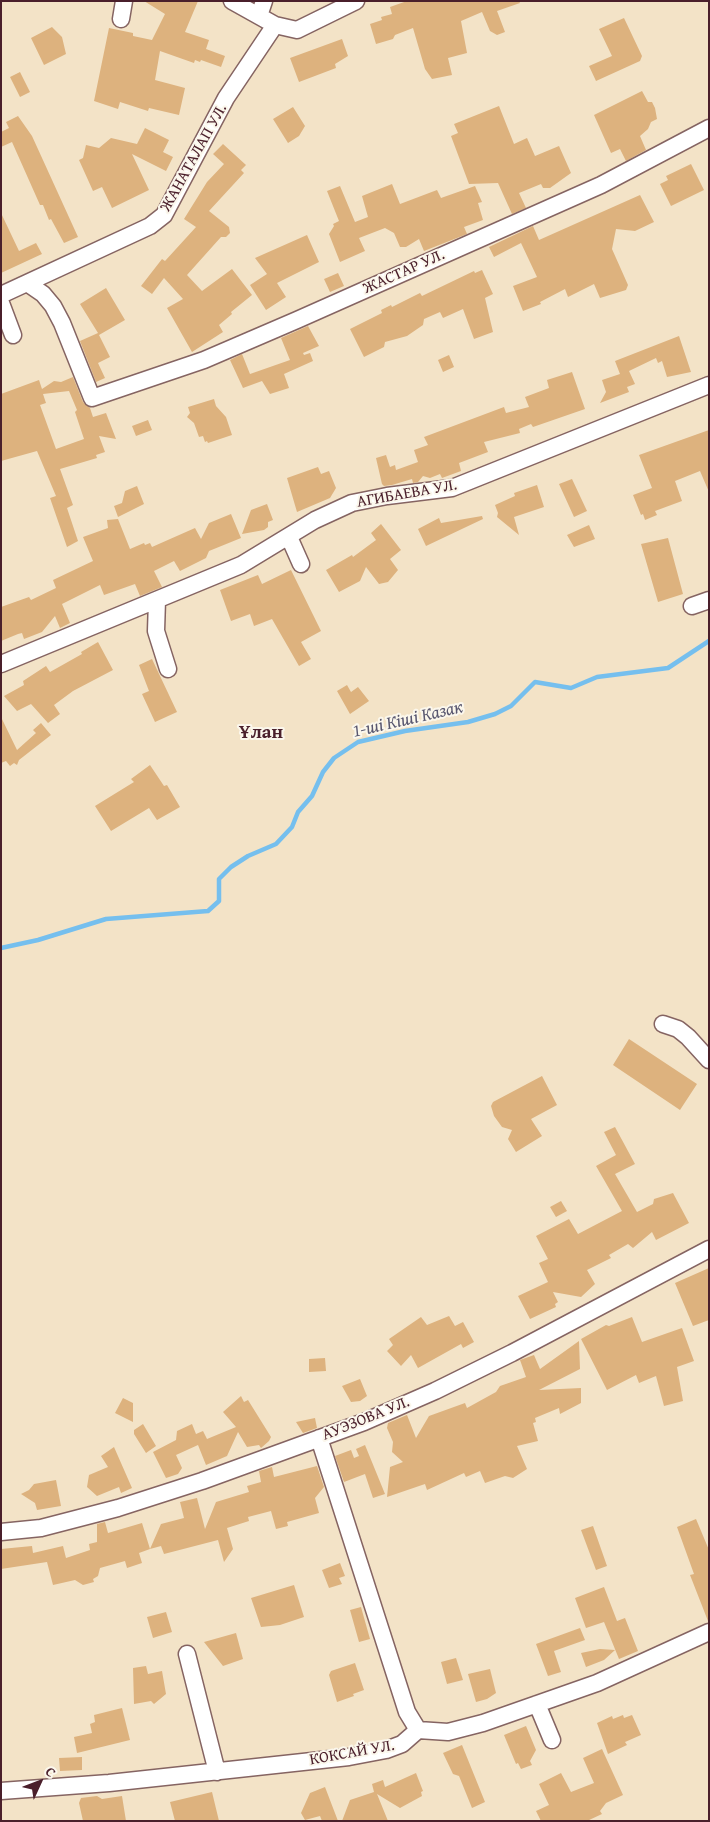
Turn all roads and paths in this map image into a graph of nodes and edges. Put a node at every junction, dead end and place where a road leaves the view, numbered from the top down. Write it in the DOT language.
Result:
graph roads {
  1 [pos="124,1"];
  2 [pos="232,1"];
  3 [pos="356,1"];
  4 [pos="262,9"];
  5 [pos="121,19"];
  6 [pos="275,25"];
  7 [pos="709,128"];
  8 [pos="28,283"];
  9 [pos="1,295"];
  10 [pos="1,303"];
  11 [pos="13,335"];
  12 [pos="709,386"];
  13 [pos="289,537"];
  14 [pos="301,564"];
  15 [pos="157,600"];
  16 [pos="709,600"];
  17 [pos="692,606"];
  18 [pos="1,664"];
  19 [pos="168,669"];
  20 [pos="663,1024"];
  21 [pos="709,1060"];
  22 [pos="709,1249"];
  23 [pos="319,1438"];
  24 [pos="1,1532"];
  25 [pos="709,1632"];
  26 [pos="187,1654"];
  27 [pos="537,1704"];
  28 [pos="418,1730"];
  29 [pos="552,1740"];
  30 [pos="217,1772"];
  31 [pos="1,1791"];
  1 -- 5 [label="street"];
  2 -- 4 [label="street"];
  3 -- 6 [label="street"];
  4 -- 6 [label="street"];
  6 -- 8 [label="street, ЖАНАТАЛАП УЛ."];
  7 -- 8 [label="street, ЖАСТАР УЛ."];
  8 -- 9 [label="street, ЖАНАТАЛАП УЛ."];
  10 -- 11 [label="street"];
  12 -- 13 [label="street, АГИБАЕВА УЛ."];
  13 -- 14 [label="street"];
  13 -- 15 [label="street, АГИБАЕВА УЛ."];
  15 -- 18 [label="street, АГИБАЕВА УЛ."];
  15 -- 19 [label="street"];
  16 -- 17 [label="street"];
  20 -- 21 [label="street"];
  22 -- 23 [label="street, АУЭЗОВА УЛ."];
  23 -- 24 [label="street, АУЭЗОВА УЛ."];
  23 -- 28 [label="street"];
  25 -- 27 [label="street"];
  26 -- 30 [label="street"];
  27 -- 28 [label="street"];
  27 -- 29 [label="street"];
  28 -- 30 [label="street, КОКСАЙ УЛ."];
  30 -- 31 [label="street, КОКСАЙ УЛ."];
}
